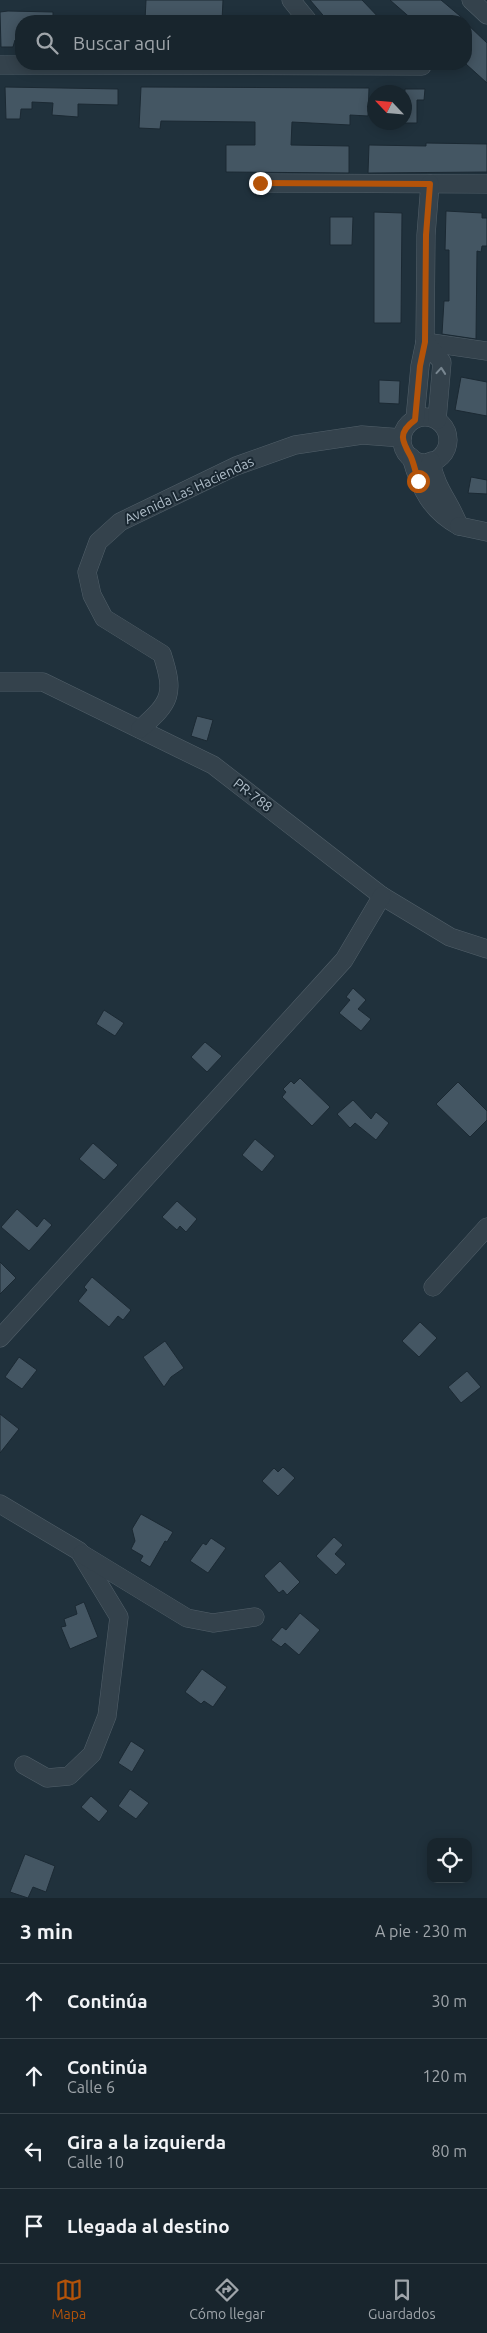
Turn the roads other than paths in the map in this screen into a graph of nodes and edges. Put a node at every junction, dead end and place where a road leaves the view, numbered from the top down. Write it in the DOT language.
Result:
graph roads {
  1 [pos="290,0"];
  2 [pos="471,0"];
  3 [pos="303,15"];
  4 [pos="487,15"];
  5 [pos="0,65"];
  6 [pos="15,65"];
  7 [pos="260,183"];
  8 [pos="430,184"];
  9 [pos="487,184"];
  10 [pos="425,342"];
  11 [pos="487,351"];
  12 [pos="415,420"];
  13 [pos="437,420"];
  14 [pos="402,438"];
  15 [pos="411,457"];
  16 [pos="431,462"];
  17 [pos="438,501"];
  18 [pos="487,532"];
  19 [pos="0,682"];
  20 [pos="140,729"];
  21 [pos="382,896"];
  22 [pos="487,949"];
  23 [pos="487,1226"];
  24 [pos="433,1287"];
  25 [pos="3,1329"];
  26 [pos="0,1504"];
  27 [pos="79,1551"];
  28 [pos="255,1616"];
  29 [pos="24,1766"];
  1 -- 3 [label="street"];
  2 -- 4 [label="street"];
  5 -- 6 [label="street"];
  7 -- 8 [label="street"];
  8 -- 9 [label="street"];
  8 -- 10 [label="street"];
  10 -- 11 [label="street"];
  10 -- 12 [label="street"];
  13 -- 10 [label="street, one-way"];
  12 -- 13 [label="street"];
  12 -- 14 [label="street"];
  13 -- 16 [label="street"];
  14 -- 15 [label="street"];
  14 -- 20 [label="street, Avenida Las Haciendas"];
  15 -- 16 [label="street"];
  15 -- 17 [label="street"];
  16 -- 17 [label="street"];
  17 -- 18 [label="street"];
  19 -- 20 [label="street, PR-788 / PR-788"];
  20 -- 21 [label="street, PR-788 / PR-788"];
  21 -- 22 [label="street, PR-788 / PR-788"];
  21 -- 25 [label="street"];
  23 -- 24 [label="street"];
  26 -- 27 [label="street"];
  27 -- 28 [label="street"];
  27 -- 29 [label="street"];
}
